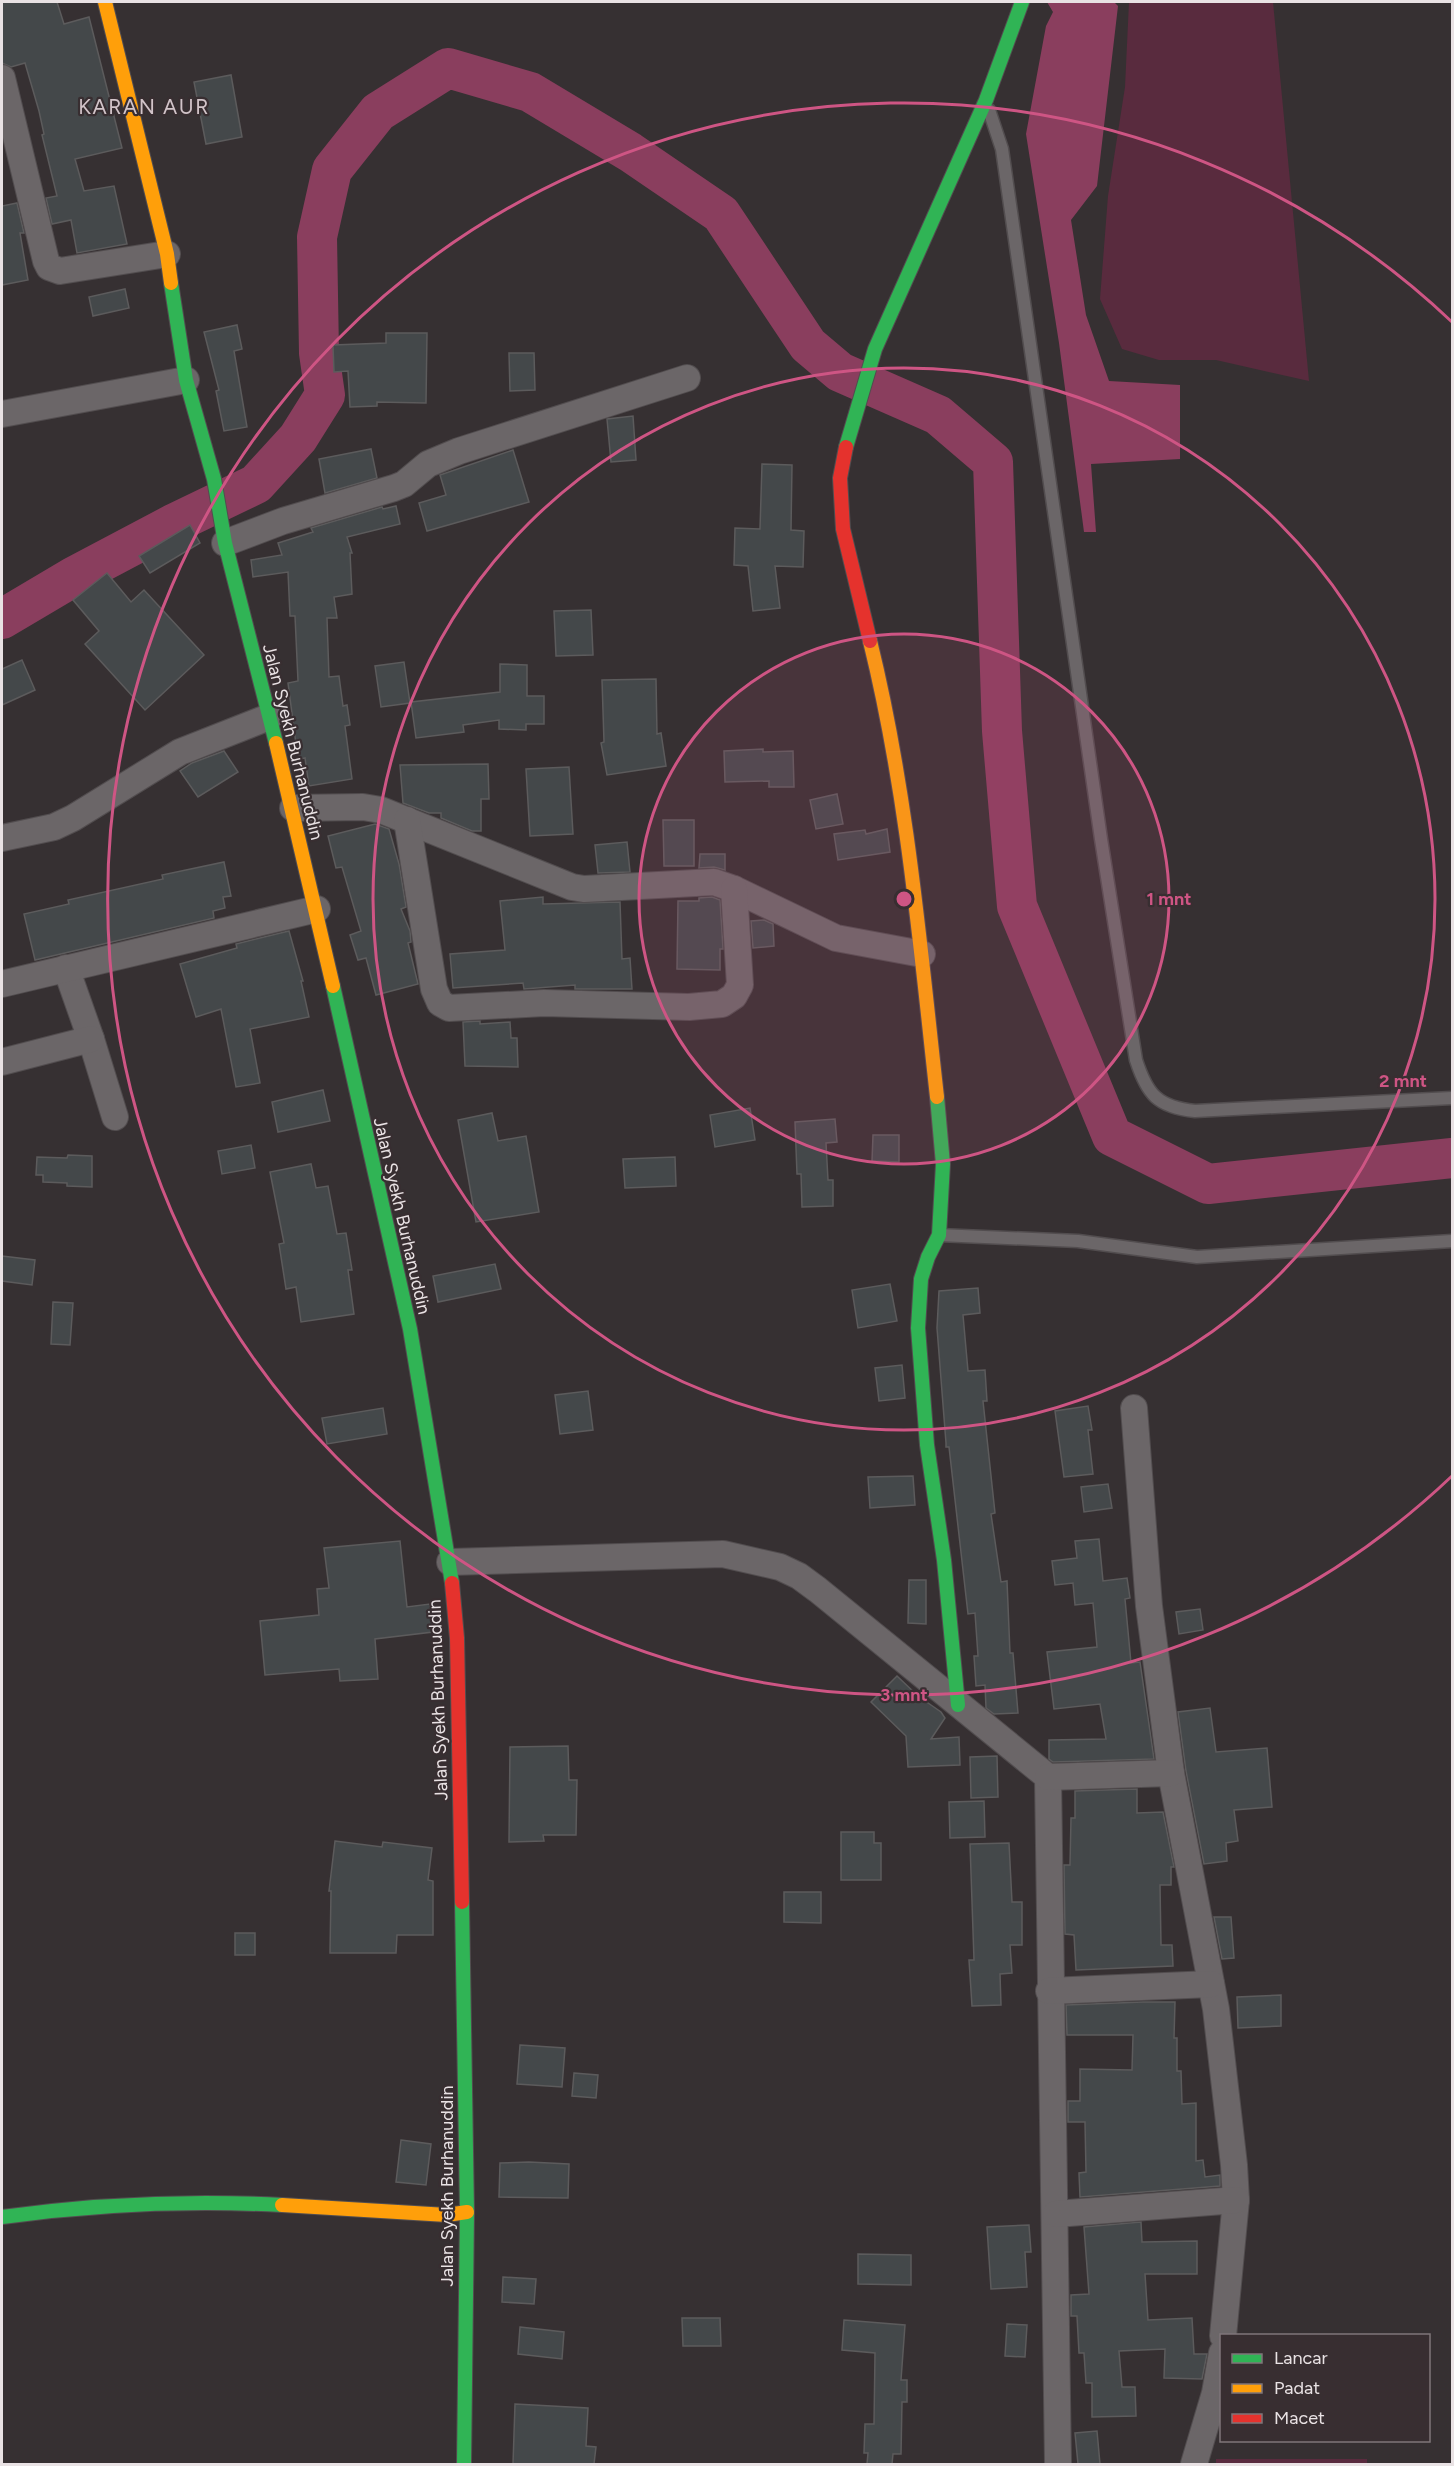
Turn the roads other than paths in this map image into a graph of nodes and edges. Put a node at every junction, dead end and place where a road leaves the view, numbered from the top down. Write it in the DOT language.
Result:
graph roads {
  1 [pos="105,2"];
  2 [pos="1022,2"];
  3 [pos="2,78"];
  4 [pos="986,100"];
  5 [pos="167,255"];
  6 [pos="687,378"];
  7 [pos="186,380"];
  8 [pos="2,414"];
  9 [pos="225,543"];
  10 [pos="269,717"];
  11 [pos="293,808"];
  12 [pos="407,820"];
  13 [pos="2,838"];
  14 [pos="734,889"];
  15 [pos="317,909"];
  16 [pos="922,954"];
  17 [pos="66,968"];
  18 [pos="2,984"];
  19 [pos="92,1039"];
  20 [pos="2,1062"];
  21 [pos="1452,1098"];
  22 [pos="115,1117"];
  23 [pos="939,1235"];
  24 [pos="1452,1241"];
  25 [pos="1134,1407"];
  26 [pos="450,1562"];
  27 [pos="958,1705"];
  28 [pos="1171,1773"];
  29 [pos="1048,1777"];
  30 [pos="1212,1983"];
  31 [pos="1050,1991"];
  32 [pos="1236,2200"];
  33 [pos="467,2212"];
  34 [pos="1056,2214"];
  35 [pos="2,2217"];
  36 [pos="1223,2334"];
  37 [pos="1220,2360"];
  38 [pos="464,2464"];
  39 [pos="1058,2464"];
  40 [pos="1194,2464"];
  1 -- 5 [label="main road, Jalan Syekh Burhanuddin"];
  2 -- 4 [label="main road"];
  3 -- 5 [label="street"];
  4 -- 16 [label="main road"];
  4 -- 21 [label="lane"];
  5 -- 7 [label="main road, Jalan Syekh Burhanuddin"];
  6 -- 9 [label="street"];
  7 -- 8 [label="street"];
  7 -- 9 [label="main road, Jalan Syekh Burhanuddin"];
  9 -- 10 [label="main road, Jalan Syekh Burhanuddin"];
  10 -- 11 [label="main road, Jalan Syekh Burhanuddin"];
  10 -- 13 [label="street"];
  11 -- 12 [label="street"];
  11 -- 15 [label="main road, Jalan Syekh Burhanuddin"];
  12 -- 14 [label="street"];
  12 -- 14 [label="street"];
  14 -- 16 [label="street"];
  15 -- 17 [label="street"];
  15 -- 26 [label="main road, Jalan Syekh Burhanuddin"];
  16 -- 23 [label="main road"];
  17 -- 18 [label="street"];
  17 -- 19 [label="street"];
  19 -- 20 [label="street"];
  19 -- 22 [label="street"];
  23 -- 24 [label="lane"];
  23 -- 27 [label="main road"];
  25 -- 28 [label="street"];
  26 -- 27 [label="street"];
  26 -- 33 [label="main road, Jalan Syekh Burhanuddin"];
  27 -- 29 [label="street"];
  28 -- 29 [label="street"];
  28 -- 30 [label="street"];
  29 -- 31 [label="street"];
  30 -- 31 [label="street"];
  30 -- 32 [label="street"];
  31 -- 34 [label="street"];
  32 -- 34 [label="street"];
  32 -- 36 [label="street"];
  33 -- 35 [label="main road"];
  33 -- 38 [label="main road, Jalan Syekh Burhanuddin"];
  34 -- 39 [label="street"];
  37 -- 40 [label="street"];
}
